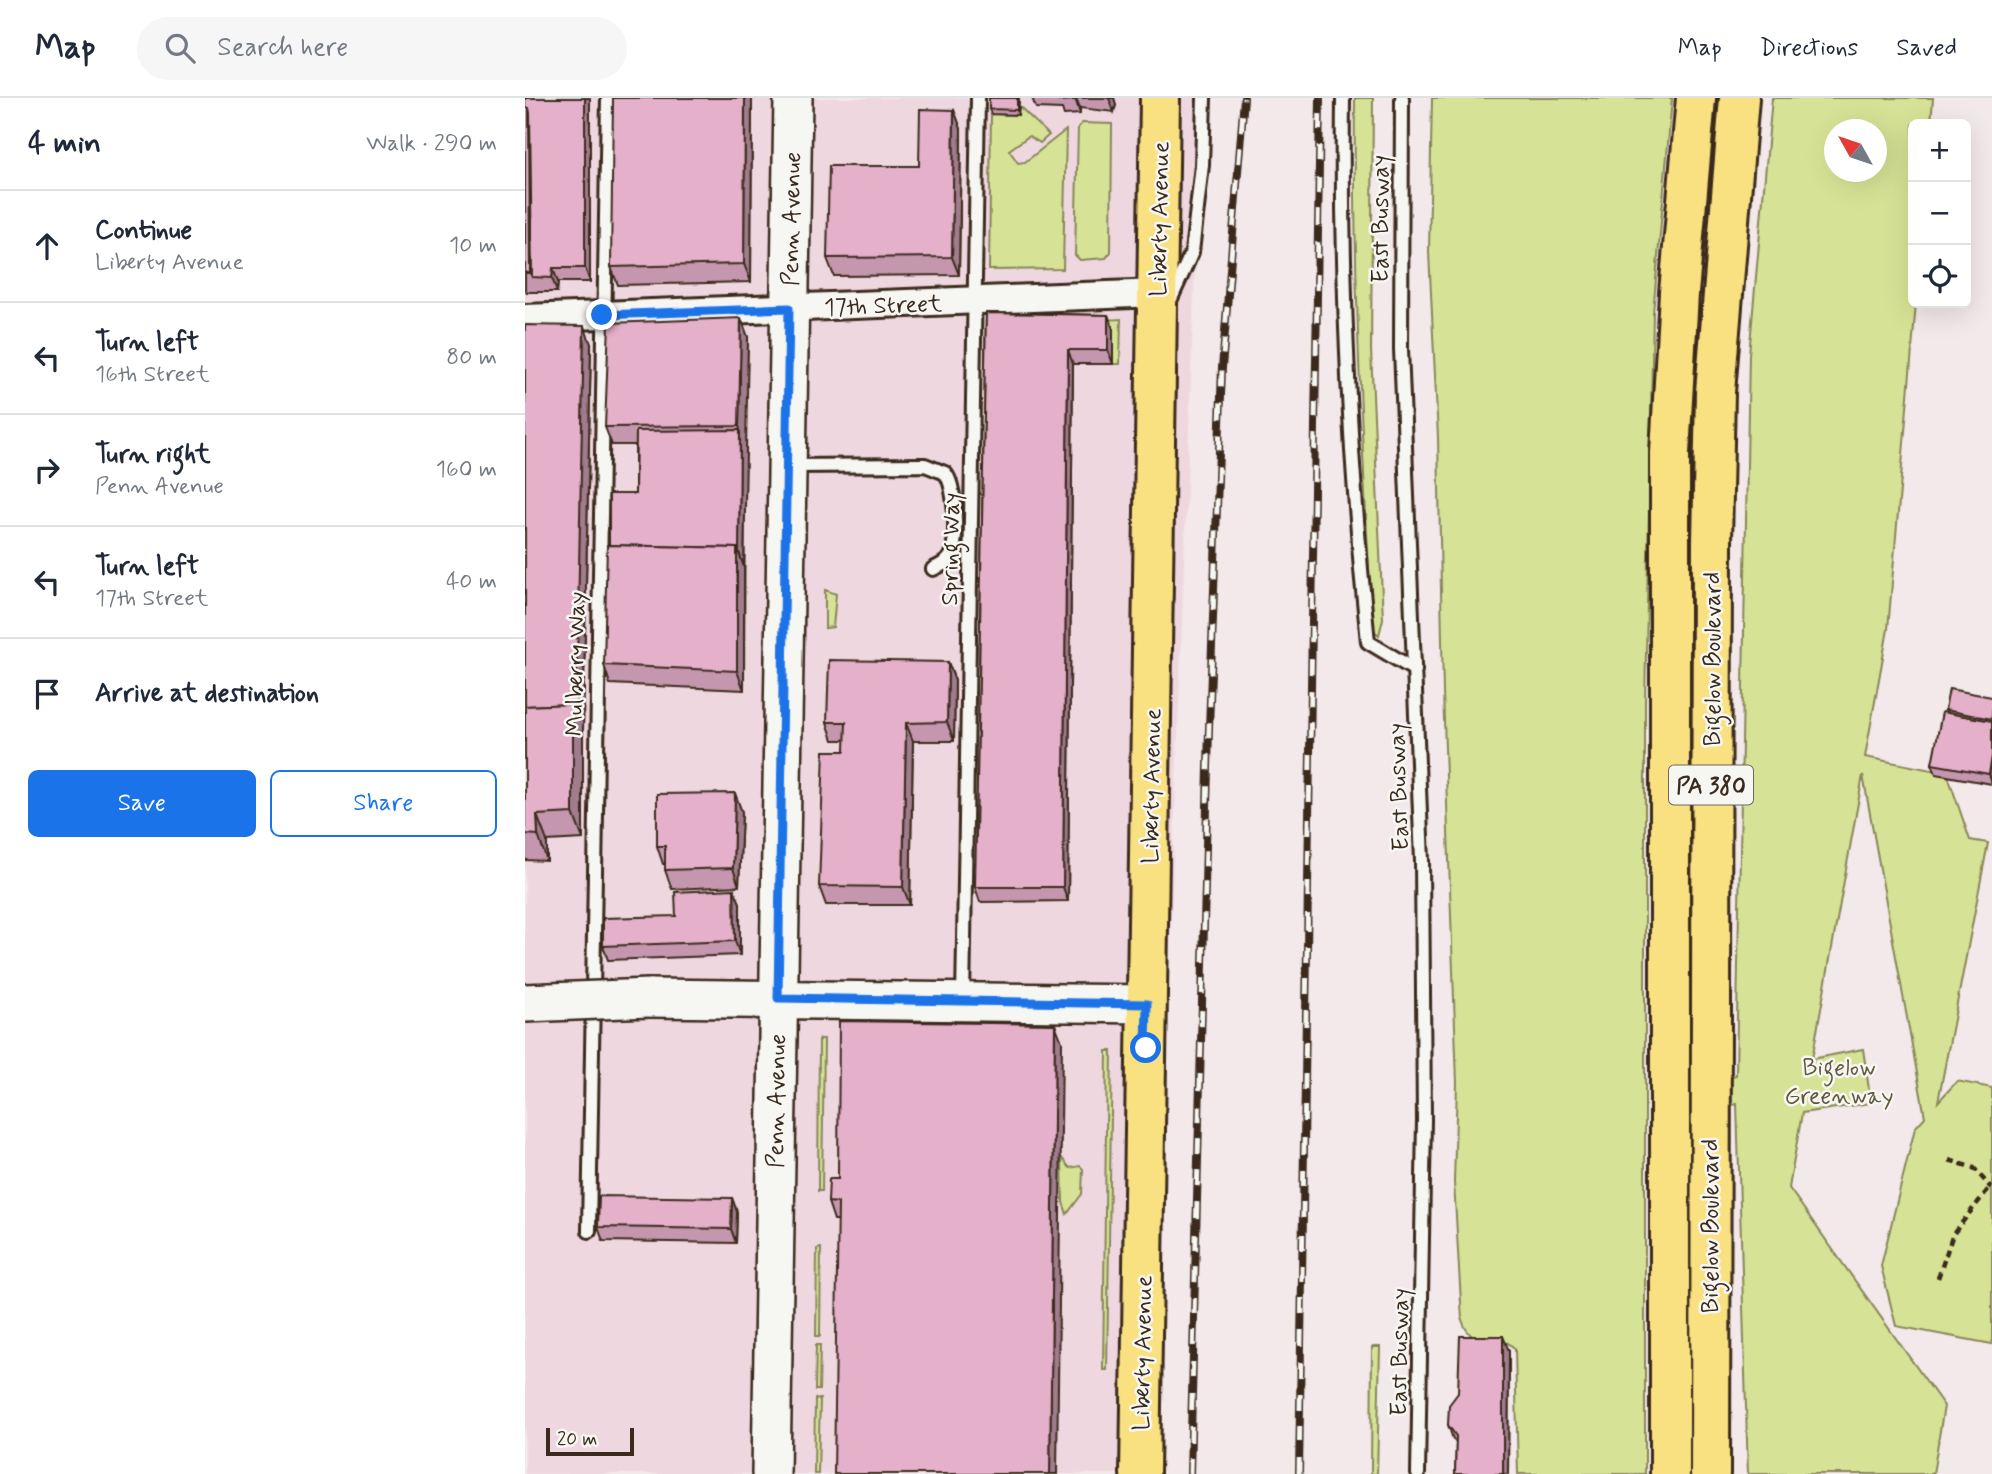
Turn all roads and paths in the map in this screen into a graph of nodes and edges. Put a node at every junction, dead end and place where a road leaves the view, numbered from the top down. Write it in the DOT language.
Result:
graph roads {
  1 [pos="608,98"];
  2 [pos="793,98"];
  3 [pos="978,98"];
  4 [pos="1160,98"];
  5 [pos="1204,98"];
  6 [pos="1343,98"];
  7 [pos="1402,98"];
  8 [pos="1696,98"];
  9 [pos="1739,98"];
  10 [pos="975,301"];
  11 [pos="789,308"];
  12 [pos="1157,310"];
  13 [pos="602,315"];
  14 [pos="525,318"];
  15 [pos="786,466"];
  16 [pos="933,569"];
  17 [pos="1415,670"];
  18 [pos="595,989"];
  19 [pos="525,993"];
  20 [pos="778,998"];
  21 [pos="963,1000"];
  22 [pos="525,1003"];
  23 [pos="1147,1004"];
  24 [pos="1949,1160"];
  25 [pos="1991,1188"];
  26 [pos="589,1231"];
  27 [pos="1938,1278"];
  28 [pos="771,1474"];
  29 [pos="1140,1474"];
  30 [pos="1418,1474"];
  31 [pos="1669,1474"];
  32 [pos="1710,1474"];
  1 -- 13 [label="lane, Mulberry Way"];
  2 -- 11 [label="street, Penn Avenue"];
  3 -- 10 [label="lane, Spring Way"];
  4 -- 12 [label="main road, Liberty Avenue"];
  5 -- 12 [label="lane"];
  6 -- 17 [label="lane"];
  7 -- 17 [label="lane, East Busway"];
  8 -- 31 [label="main road, Bigelow Boulevard / PA 380"];
  9 -- 32 [label="main road, Bigelow Boulevard / PA 380"];
  10 -- 11 [label="street, 17th Street"];
  10 -- 12 [label="street, 17th Street"];
  10 -- 21 [label="lane, Spring Way"];
  11 -- 13 [label="street, 17th Street"];
  11 -- 15 [label="street, Penn Avenue"];
  12 -- 23 [label="main road, Liberty Avenue"];
  13 -- 14 [label="street, 17th Street"];
  13 -- 18 [label="lane, Mulberry Way"];
  15 -- 16 [label="lane"];
  15 -- 20 [label="street, Penn Avenue"];
  17 -- 30 [label="lane, East Busway"];
  18 -- 19 [label="lane"];
  18 -- 26 [label="lane, Mulberry Way"];
  20 -- 21 [label="street"];
  20 -- 22 [label="street, bridge"];
  20 -- 28 [label="street, Penn Avenue"];
  21 -- 23 [label="street"];
  23 -- 29 [label="main road, Liberty Avenue"];
  24 -- 25 [label="path"];
  25 -- 27 [label="path"];
}
